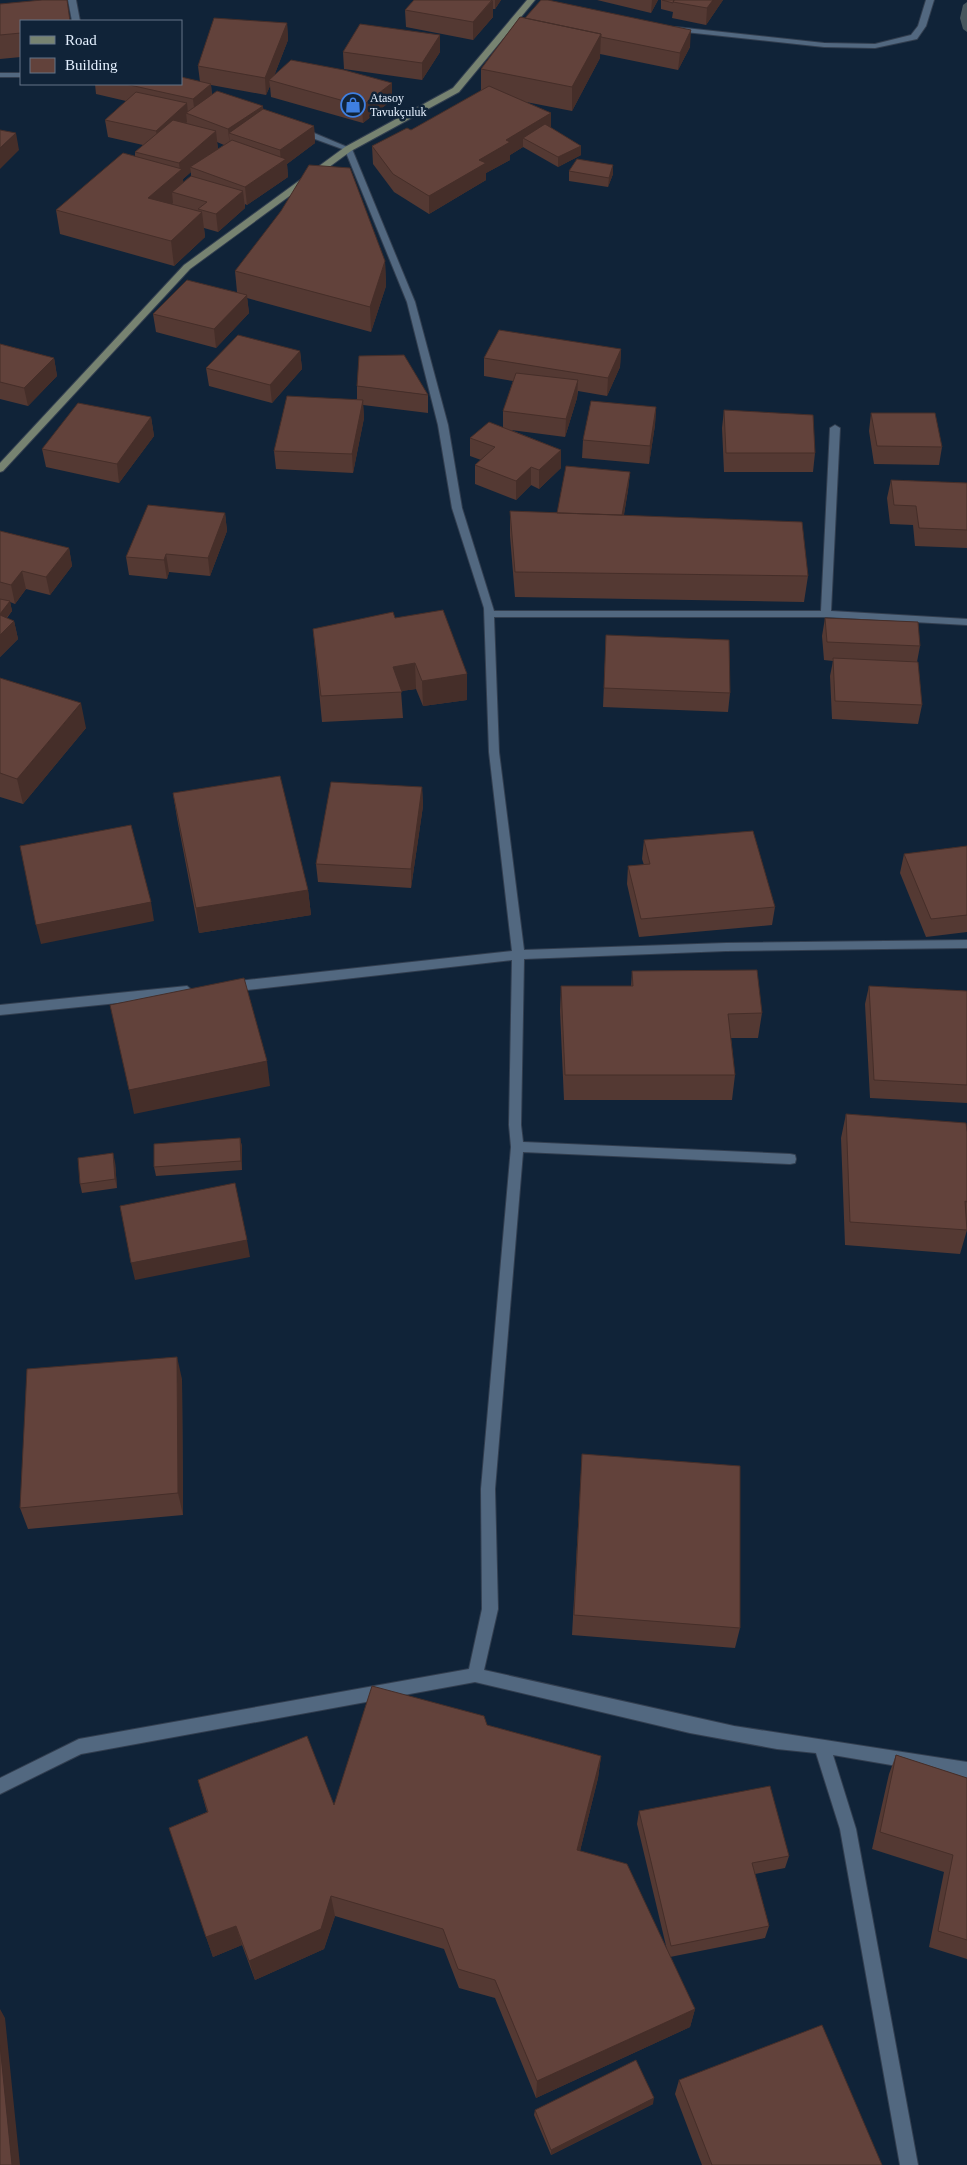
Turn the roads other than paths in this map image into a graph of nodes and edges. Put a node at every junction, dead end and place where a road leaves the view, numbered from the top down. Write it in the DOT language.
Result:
graph roads {
  1 [pos="72,0"];
  2 [pos="531,0"];
  3 [pos="919,0"];
  4 [pos="929,1"];
  5 [pos="76,20"];
  6 [pos="669,28"];
  7 [pos="0,75"];
  8 [pos="20,75"];
  9 [pos="286,124"];
  10 [pos="348,150"];
  11 [pos="835,428"];
  12 [pos="0,469"];
  13 [pos="489,614"];
  14 [pos="826,614"];
  15 [pos="967,622"];
  16 [pos="967,944"];
  17 [pos="518,955"];
  18 [pos="0,1010"];
  19 [pos="517,1147"];
  20 [pos="790,1159"];
  21 [pos="475,1675"];
  22 [pos="822,1746"];
  23 [pos="967,1770"];
  24 [pos="0,1786"];
  25 [pos="909,2165"];
  1 -- 5 [label="street"];
  2 -- 10 [label="street"];
  3 -- 4 [label="street"];
  4 -- 6 [label="street"];
  7 -- 8 [label="street"];
  9 -- 10 [label="street"];
  10 -- 12 [label="street"];
  10 -- 13 [label="street"];
  11 -- 14 [label="street"];
  13 -- 14 [label="street"];
  13 -- 17 [label="street"];
  14 -- 15 [label="street"];
  16 -- 17 [label="street"];
  17 -- 18 [label="street"];
  17 -- 19 [label="street"];
  19 -- 20 [label="street"];
  19 -- 21 [label="street"];
  21 -- 22 [label="street"];
  21 -- 24 [label="street"];
  22 -- 23 [label="street"];
  22 -- 25 [label="street"];
}
